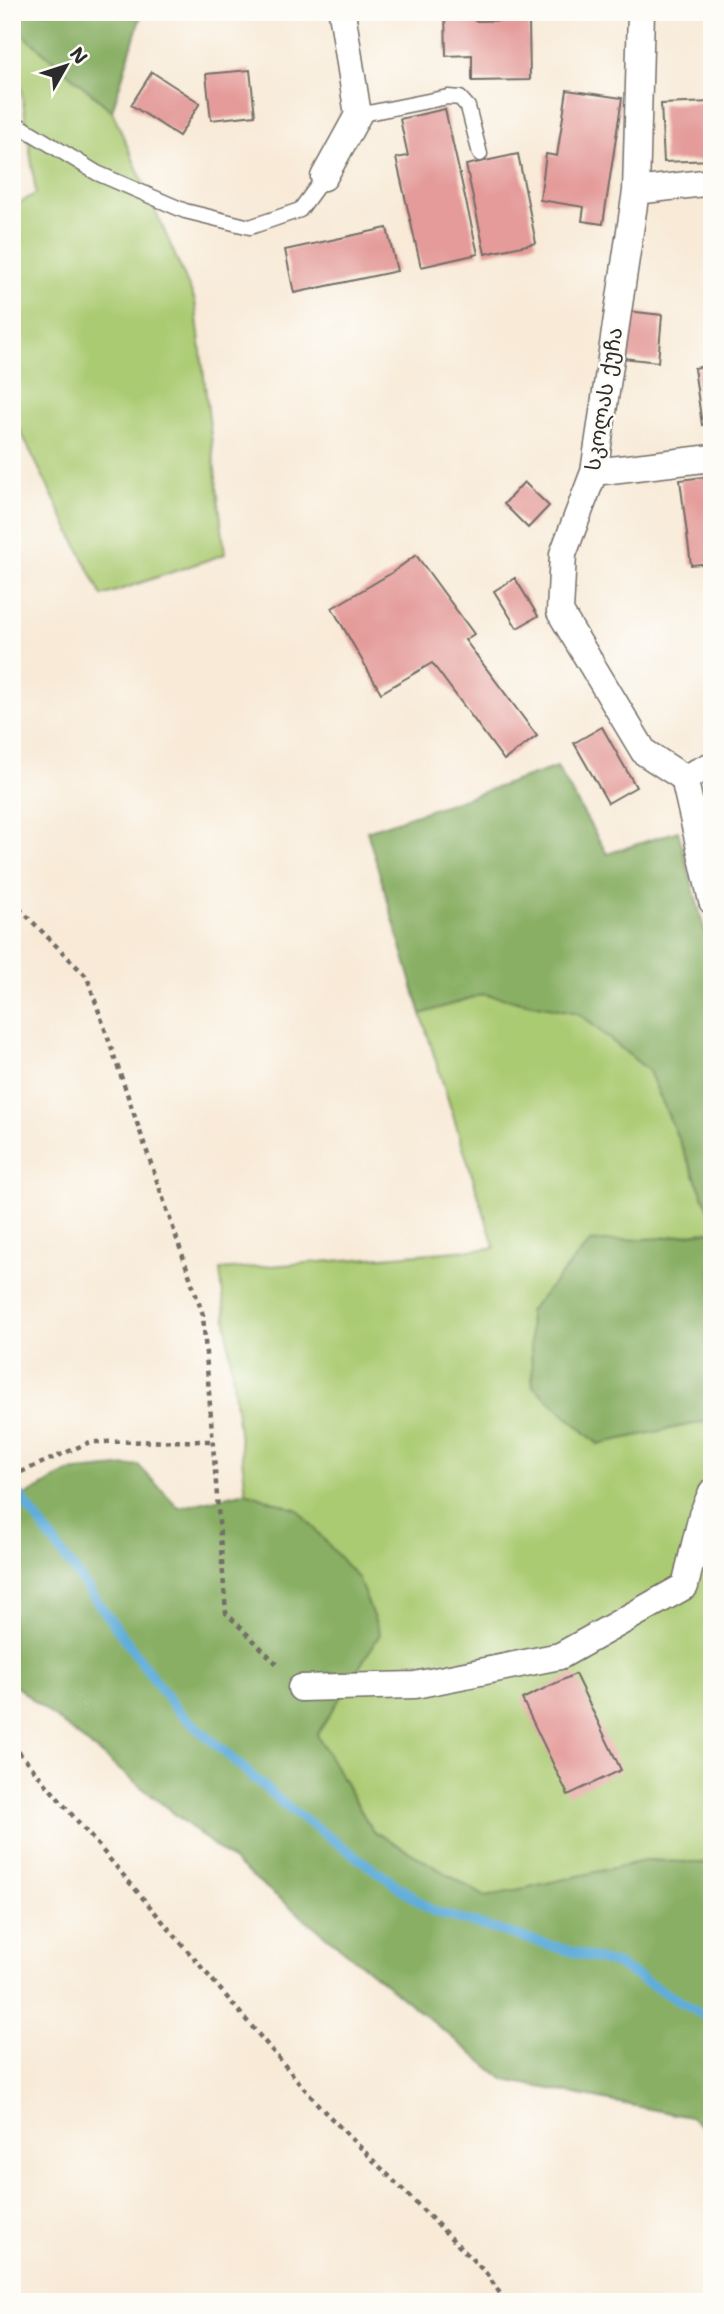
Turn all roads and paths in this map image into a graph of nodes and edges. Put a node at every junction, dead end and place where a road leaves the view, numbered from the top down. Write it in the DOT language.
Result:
graph roads {
  1 [pos="342,12"];
  2 [pos="641,12"];
  3 [pos="358,116"];
  4 [pos="12,121"];
  5 [pos="480,154"];
  6 [pos="324,177"];
  7 [pos="712,181"];
  8 [pos="636,191"];
  9 [pos="712,458"];
  10 [pos="594,472"];
  11 [pos="712,765"];
  12 [pos="684,779"];
  13 [pos="12,901"];
  14 [pos="712,901"];
  15 [pos="213,1441"];
  16 [pos="12,1476"];
  17 [pos="712,1492"];
  18 [pos="302,1688"];
  19 [pos="12,1744"];
  20 [pos="506,2302"];
  1 -- 3 [label="street"];
  2 -- 8 [label="street, სკოლას ქუჩა"];
  3 -- 5 [label="lane"];
  3 -- 6 [label="street"];
  4 -- 6 [label="lane"];
  7 -- 8 [label="street"];
  8 -- 10 [label="street, სკოლას ქუჩა"];
  9 -- 10 [label="street"];
  10 -- 12 [label="street, სკოლას ქუჩა"];
  11 -- 12 [label="street"];
  12 -- 14 [label="street"];
  13 -- 15 [label="path"];
  15 -- 16 [label="path"];
  15 -- 18 [label="path"];
  17 -- 18 [label="street"];
  19 -- 20 [label="path"];
}
